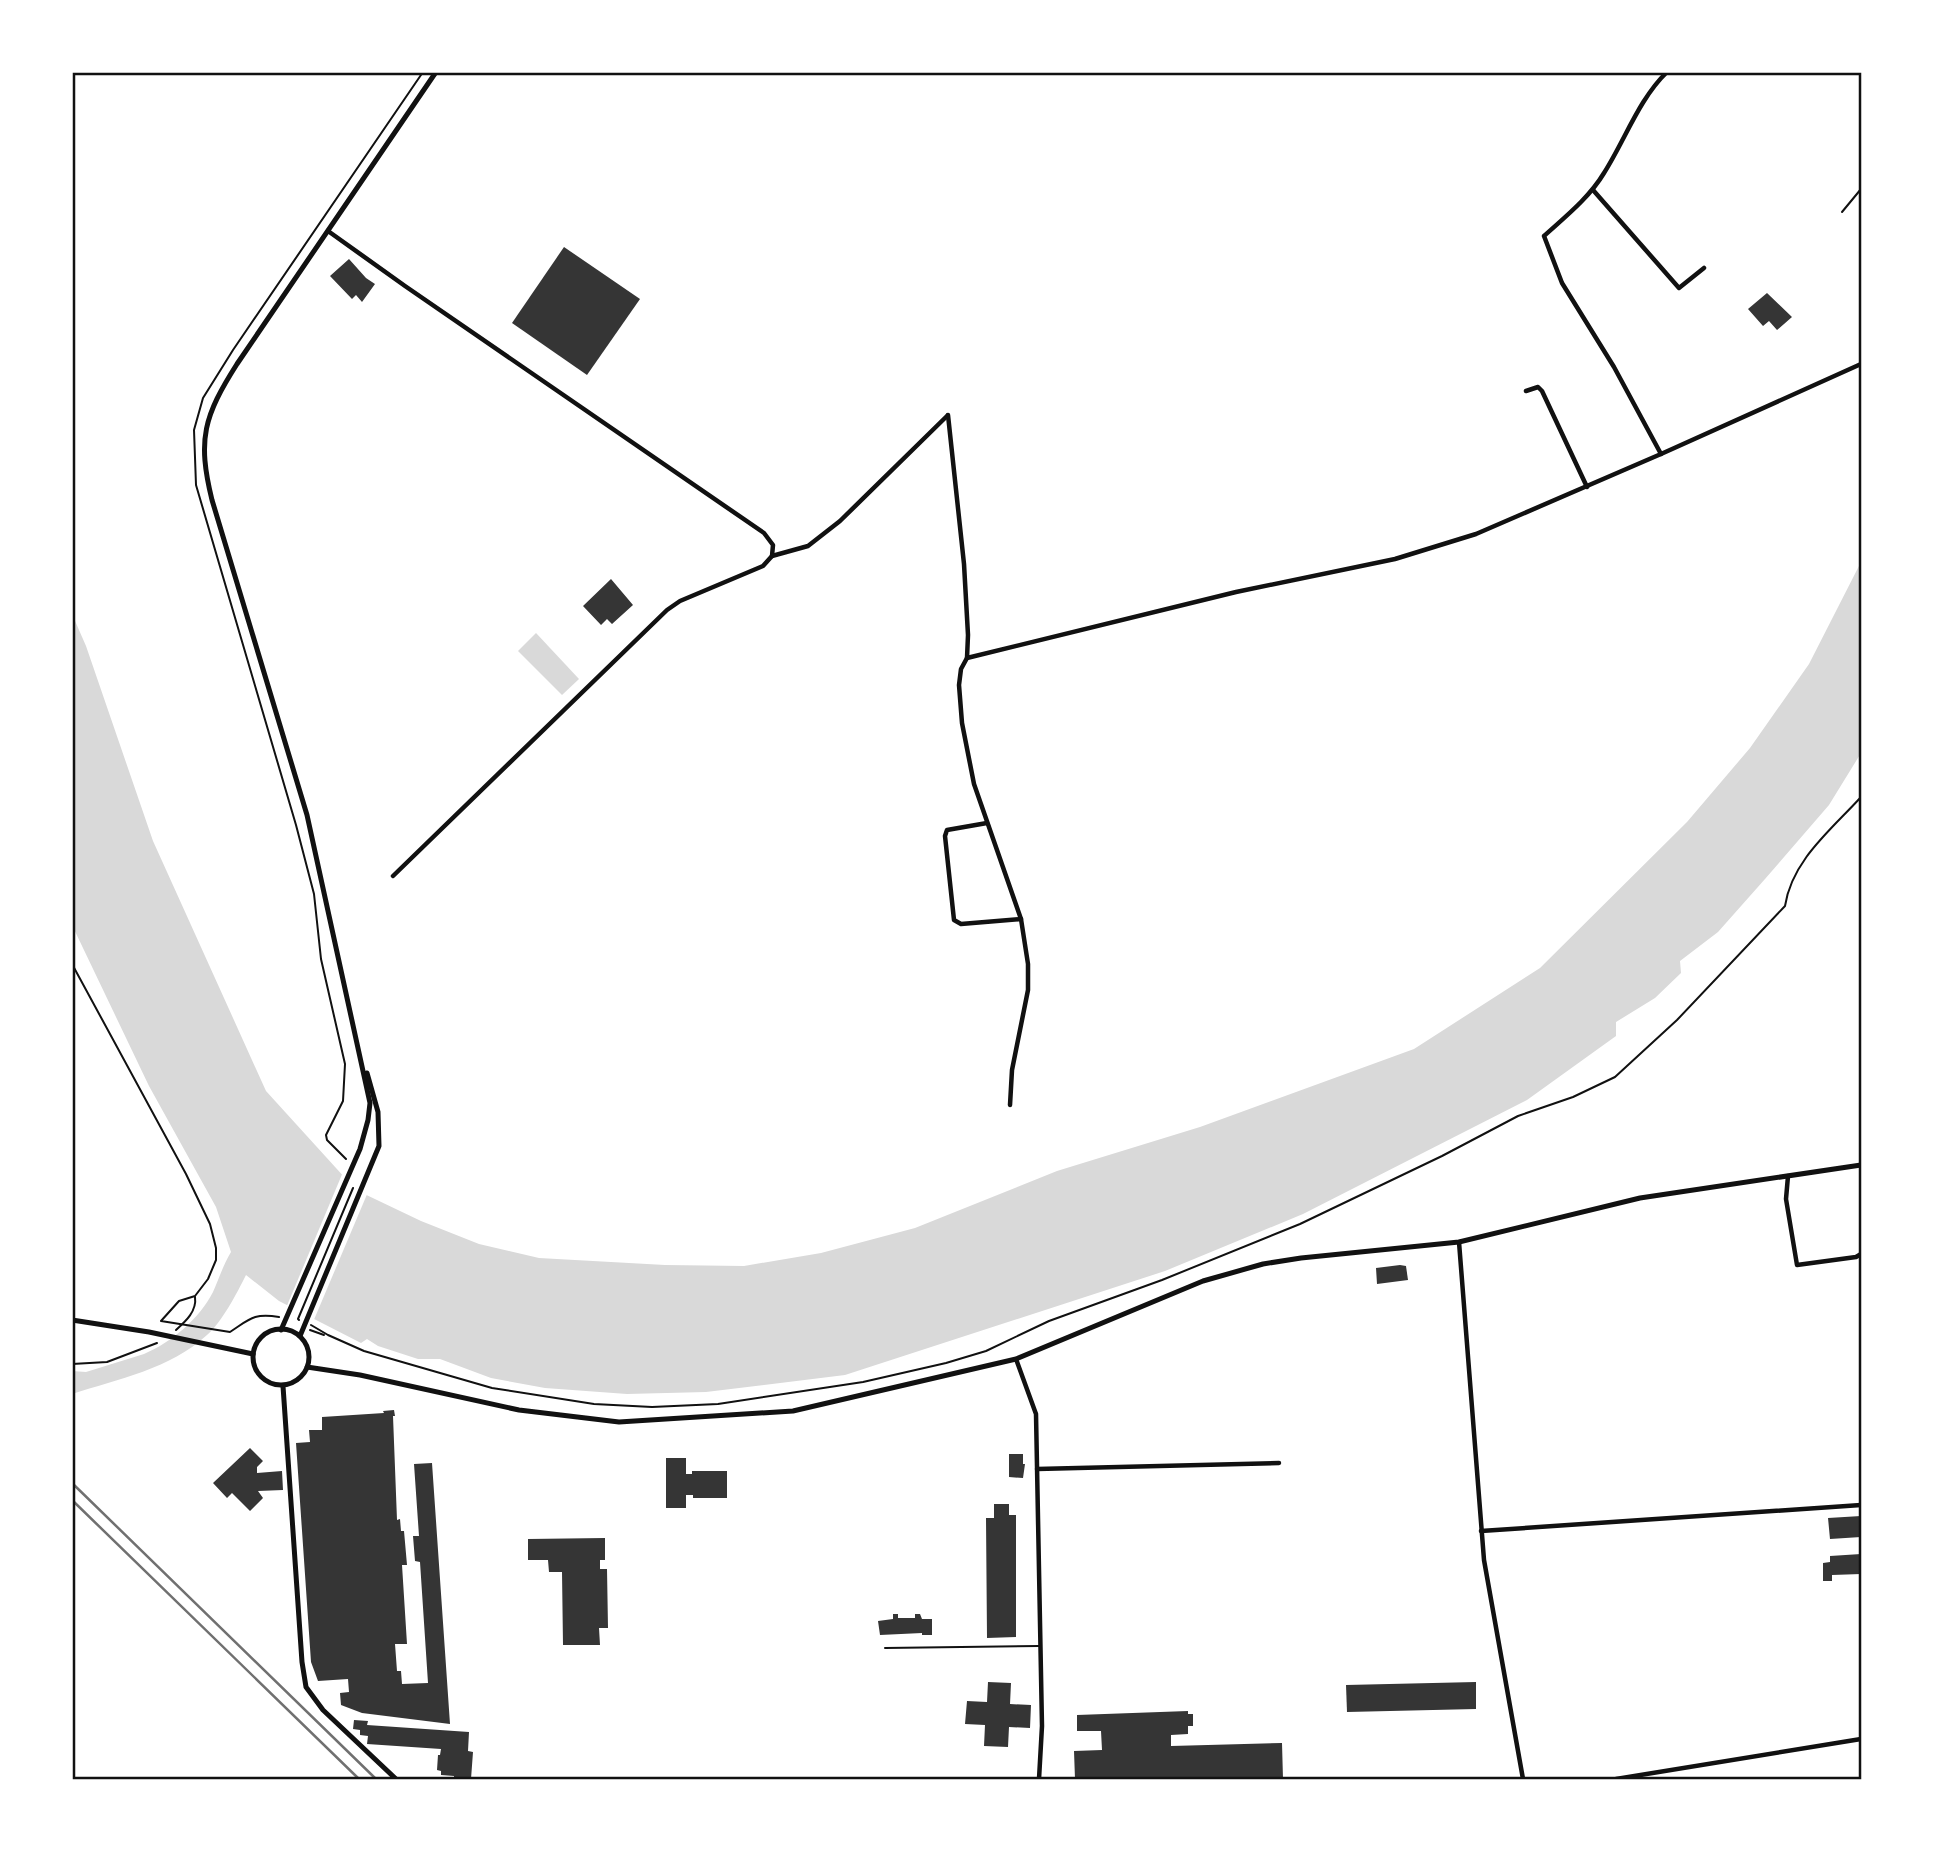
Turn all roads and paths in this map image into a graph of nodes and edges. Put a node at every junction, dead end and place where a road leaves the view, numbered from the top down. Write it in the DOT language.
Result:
graph roads {
  1 [pos="423,72"];
  2 [pos="436,72"];
  3 [pos="1667,72"];
  4 [pos="1861,189"];
  5 [pos="1593,190"];
  6 [pos="1842,212"];
  7 [pos="328,231"];
  8 [pos="1704,268"];
  9 [pos="1861,364"];
  10 [pos="1526,391"];
  11 [pos="1661,454"];
  12 [pos="1587,487"];
  13 [pos="772,556"];
  14 [pos="967,658"];
  15 [pos="1861,797"];
  16 [pos="987,823"];
  17 [pos="393,876"];
  18 [pos="1021,919"];
  19 [pos="72,964"];
  20 [pos="359,1051"];
  21 [pos="1010,1105"];
  22 [pos="352,1162"];
  23 [pos="1861,1165"];
  24 [pos="1788,1176"];
  25 [pos="352,1189"];
  26 [pos="1459,1242"];
  27 [pos="1861,1254"];
  28 [pos="195,1296"];
  29 [pos="72,1320"];
  30 [pos="285,1325"];
  31 [pos="303,1332"];
  32 [pos="171,1334"];
  33 [pos="328,1335"];
  34 [pos="162,1340"];
  35 [pos="253,1354"];
  36 [pos="1016,1359"];
  37 [pos="72,1364"];
  38 [pos="307,1367"];
  39 [pos="283,1385"];
  40 [pos="1279,1463"];
  41 [pos="1037,1469"];
  42 [pos="1861,1505"];
  43 [pos="1481,1531"];
  44 [pos="1040,1646"];
  45 [pos="885,1648"];
  46 [pos="1861,1739"];
  47 [pos="396,1779"];
  48 [pos="1039,1779"];
  49 [pos="1523,1779"];
  50 [pos="1616,1779"];
  1 -- 22 [label="path"];
  2 -- 7 [label="street"];
  3 -- 5 [label="street"];
  4 -- 6 [label="lane"];
  5 -- 8 [label="street"];
  5 -- 11 [label="street"];
  7 -- 13 [label="street"];
  7 -- 20 [label="street"];
  9 -- 11 [label="street"];
  10 -- 12 [label="street"];
  11 -- 12 [label="street"];
  12 -- 14 [label="street"];
  13 -- 14 [label="street"];
  13 -- 17 [label="street"];
  14 -- 16 [label="street"];
  15 -- 33 [label="path"];
  16 -- 18 [label="street"];
  16 -- 18 [label="street"];
  18 -- 21 [label="street"];
  19 -- 28 [label="path"];
  20 -- 30 [label="street"];
  20 -- 31 [label="street"];
  23 -- 24 [label="street"];
  24 -- 26 [label="street"];
  24 -- 27 [label="street"];
  25 -- 33 [label="path"];
  26 -- 36 [label="street"];
  26 -- 43 [label="street"];
  28 -- 30 [label="path"];
  28 -- 32 [label="path"];
  29 -- 35 [label="street"];
  30 -- 31 [label="street"];
  30 -- 35 [label="street"];
  31 -- 33 [label="path"];
  31 -- 38 [label="street"];
  34 -- 37 [label="path"];
  35 -- 39 [label="street"];
  36 -- 38 [label="street"];
  36 -- 41 [label="street"];
  38 -- 39 [label="street"];
  39 -- 47 [label="street"];
  40 -- 41 [label="street"];
  41 -- 44 [label="street"];
  42 -- 43 [label="street"];
  43 -- 49 [label="street"];
  44 -- 45 [label="lane"];
  44 -- 48 [label="street"];
  46 -- 50 [label="street"];
}
